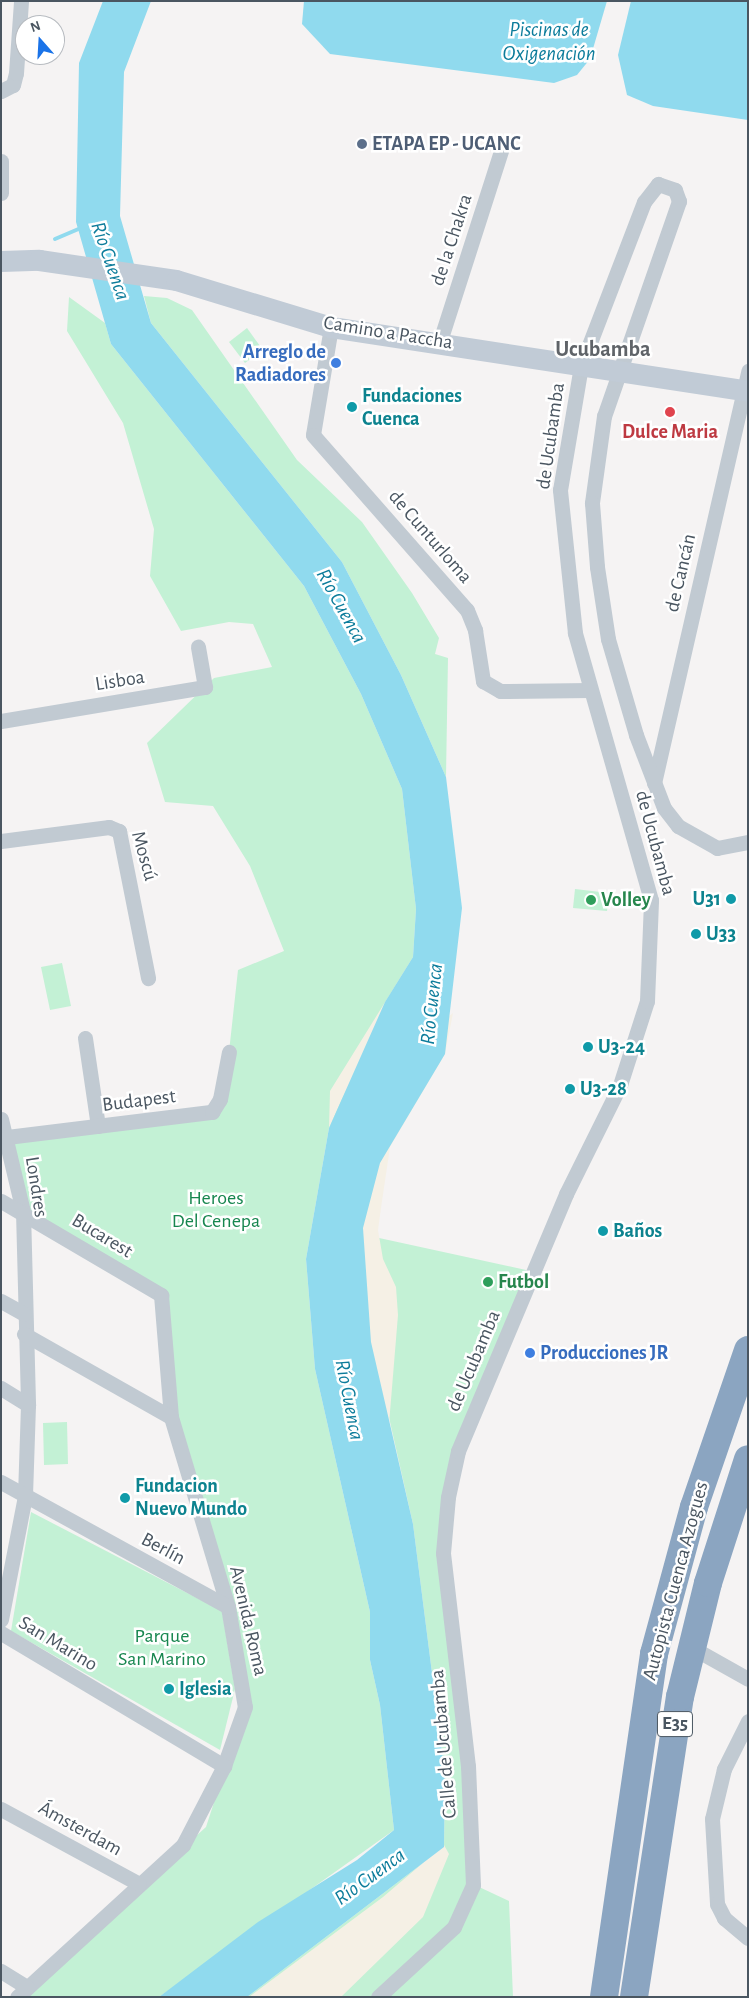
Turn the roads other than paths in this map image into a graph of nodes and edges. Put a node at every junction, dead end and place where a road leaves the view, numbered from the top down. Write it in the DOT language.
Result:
graph roads {
  1 [pos="21,1"];
  2 [pos="1,91"];
  3 [pos="501,151"];
  4 [pos="1,162"];
  5 [pos="1,193"];
  6 [pos="1,261"];
  7 [pos="331,327"];
  8 [pos="440,341"];
  9 [pos="581,366"];
  10 [pos="617,370"];
  11 [pos="746,385"];
  12 [pos="198,647"];
  13 [pos="590,690"];
  14 [pos="1,721"];
  15 [pos="654,783"];
  16 [pos="1,841"];
  17 [pos="748,842"];
  18 [pos="148,978"];
  19 [pos="85,1038"];
  20 [pos="229,1052"];
  21 [pos="1,1119"];
  22 [pos="98,1126"];
  23 [pos="7,1137"];
  24 [pos="1,1201"];
  25 [pos="23,1211"];
  26 [pos="161,1294"];
  27 [pos="1,1301"];
  28 [pos="24,1314"];
  29 [pos="24,1334"];
  30 [pos="748,1350"];
  31 [pos="1,1388"];
  32 [pos="28,1404"];
  33 [pos="170,1418"];
  34 [pos="458,1451"];
  35 [pos="748,1459"];
  36 [pos="1,1482"];
  37 [pos="25,1496"];
  38 [pos="228,1607"];
  39 [pos="1,1620"];
  40 [pos="1,1633"];
  41 [pos="691,1647"];
  42 [pos="748,1679"];
  43 [pos="748,1721"];
  44 [pos="224,1766"];
  45 [pos="1,1809"];
  46 [pos="139,1884"];
  47 [pos="748,1938"];
  48 [pos="1,1971"];
  49 [pos="22,1992"];
  50 [pos="378,1997"];
  51 [pos="604,1997"];
  52 [pos="634,1997"];
  1 -- 2 [label="street"];
  3 -- 8 [label="street, de la Chakra"];
  4 -- 5 [label="street"];
  6 -- 7 [label="main road, Camino a Paccha"];
  7 -- 8 [label="main road, Camino a Paccha"];
  7 -- 13 [label="street, de Cunturloma"];
  8 -- 9 [label="main road, Camino a Paccha"];
  9 -- 10 [label="main road, Camino a Paccha"];
  9 -- 10 [label="street, de Ucubamba"];
  9 -- 13 [label="street, de Ucubamba"];
  10 -- 11 [label="main road, Camino a Paccha"];
  10 -- 15 [label="street"];
  11 -- 15 [label="street, de Cancán"];
  12 -- 14 [label="street, Lisboa"];
  13 -- 34 [label="street, de Ucubamba"];
  15 -- 17 [label="street"];
  16 -- 18 [label="street, Moscú"];
  19 -- 22 [label="street"];
  20 -- 22 [label="street, Budapest"];
  21 -- 23 [label="street, Londres"];
  22 -- 23 [label="street, Budapest"];
  23 -- 25 [label="street, Londres"];
  24 -- 25 [label="street, Bucarest"];
  25 -- 26 [label="street, Bucarest"];
  25 -- 28 [label="street, Londres"];
  26 -- 33 [label="street, Avenida Roma"];
  27 -- 28 [label="street"];
  28 -- 29 [label="street, Londres"];
  29 -- 32 [label="street, Londres"];
  29 -- 33 [label="street"];
  30 -- 51 [label="highway, Autopista Cuenca Azogues / E35"];
  31 -- 32 [label="street"];
  32 -- 37 [label="street, Londres"];
  33 -- 38 [label="street, Avenida Roma"];
  34 -- 50 [label="street, Calle de Ucubamba"];
  35 -- 41 [label="highway, Autopista Cuenca Azogues / E35"];
  36 -- 37 [label="street, Berlín"];
  37 -- 38 [label="street, Berlín"];
  37 -- 39 [label="street, Londres"];
  38 -- 44 [label="street, Avenida Roma"];
  40 -- 44 [label="street, San Marino"];
  41 -- 42 [label="street"];
  41 -- 52 [label="highway, Autopista Cuenca Azogues / E35"];
  43 -- 47 [label="street"];
  44 -- 46 [label="street, Avenida Roma"];
  45 -- 46 [label="street, Ámsterdam"];
  46 -- 49 [label="street, Avenida Roma"];
  48 -- 49 [label="street"];
}
